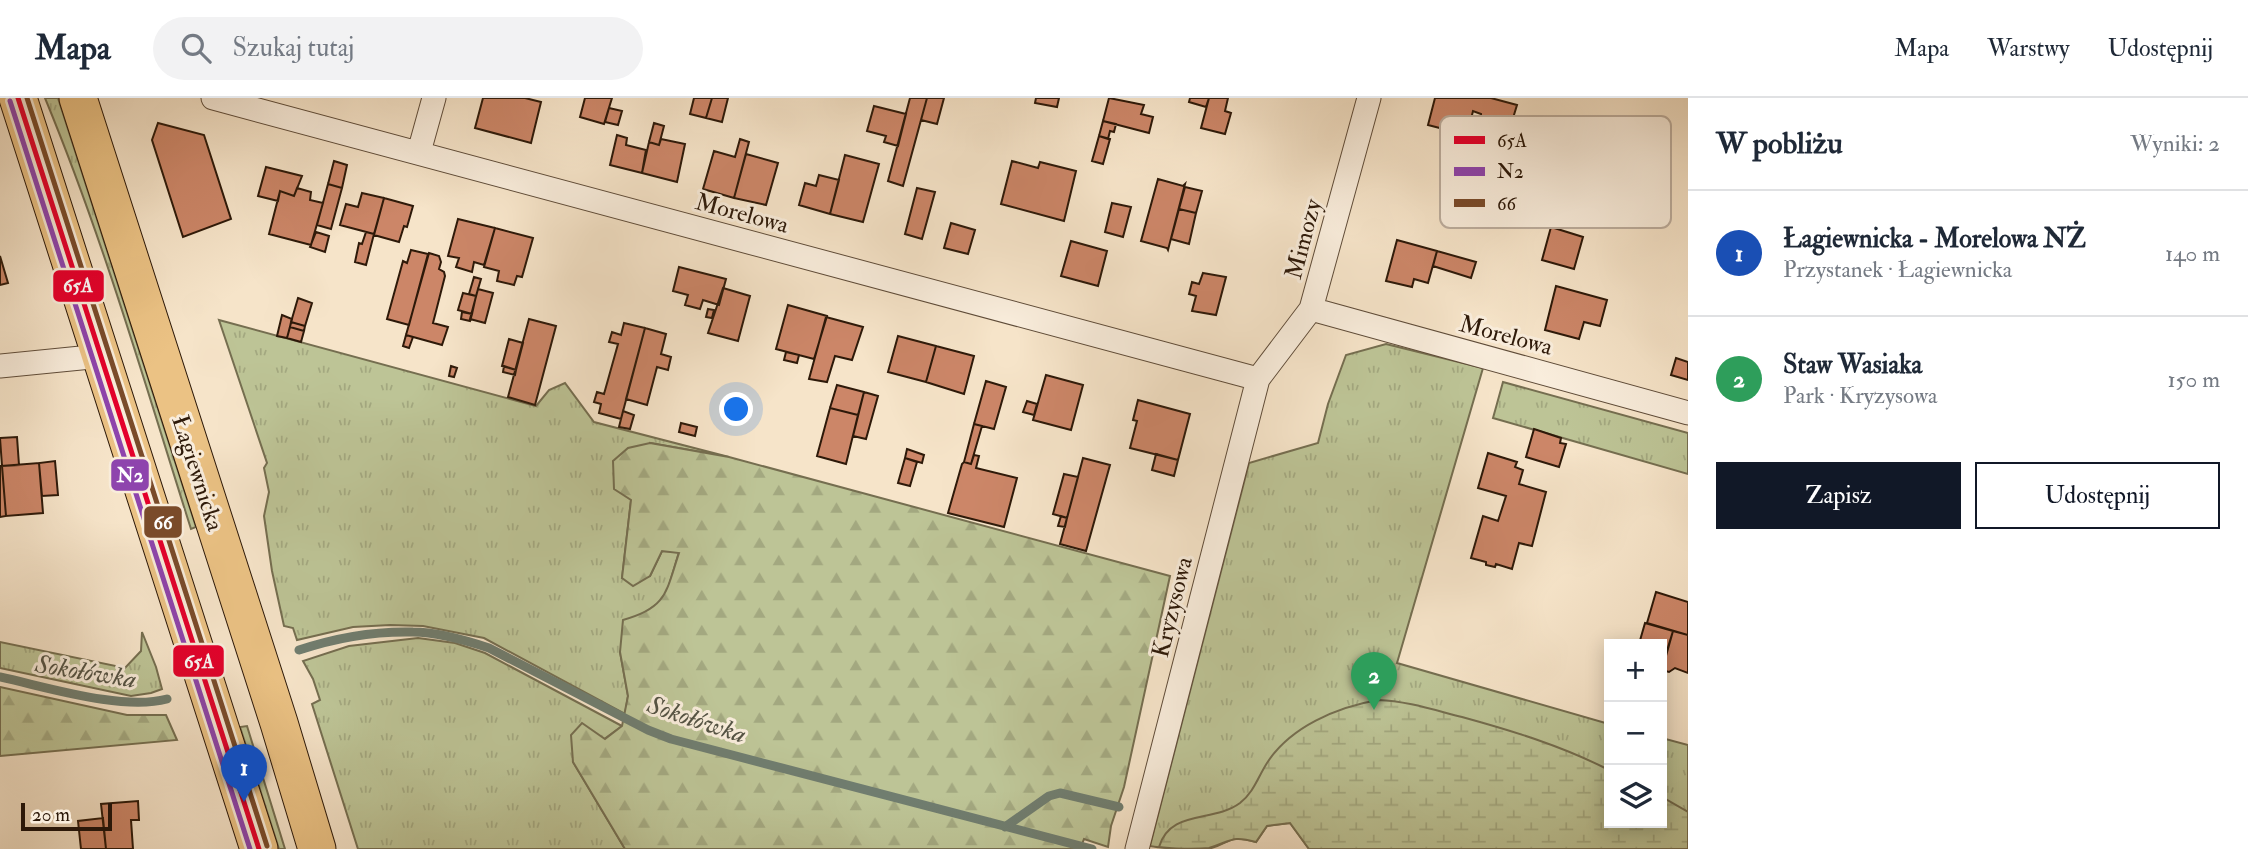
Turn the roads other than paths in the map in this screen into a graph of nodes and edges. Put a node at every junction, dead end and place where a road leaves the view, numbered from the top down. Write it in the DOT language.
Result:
graph roads {
  1 [pos="18,98"];
  2 [pos="78,98"];
  3 [pos="213,98"];
  4 [pos="433,98"];
  5 [pos="1369,98"];
  6 [pos="419,152"];
  7 [pos="1311,309"];
  8 [pos="101,356"];
  9 [pos="0,366"];
  10 [pos="1258,379"];
  11 [pos="1688,413"];
  12 [pos="236,591"];
  13 [pos="182,607"];
  14 [pos="1138,845"];
  15 [pos="259,849"];
  16 [pos="317,849"];
  1 -- 8 [label="main road"];
  2 -- 12 [label="main road, Łagiewnicka"];
  3 -- 6 [label="street, Morelowa"];
  4 -- 6 [label="street"];
  5 -- 7 [label="street, Mimozy"];
  6 -- 10 [label="street, Morelowa"];
  7 -- 10 [label="street, Mimozy"];
  7 -- 11 [label="street, Morelowa"];
  8 -- 9 [label="street"];
  8 -- 13 [label="main road"];
  10 -- 14 [label="street, Kryzysowa"];
  12 -- 13 [label="main road"];
  12 -- 16 [label="main road, Łagiewnicka"];
  13 -- 15 [label="main road"];
}
